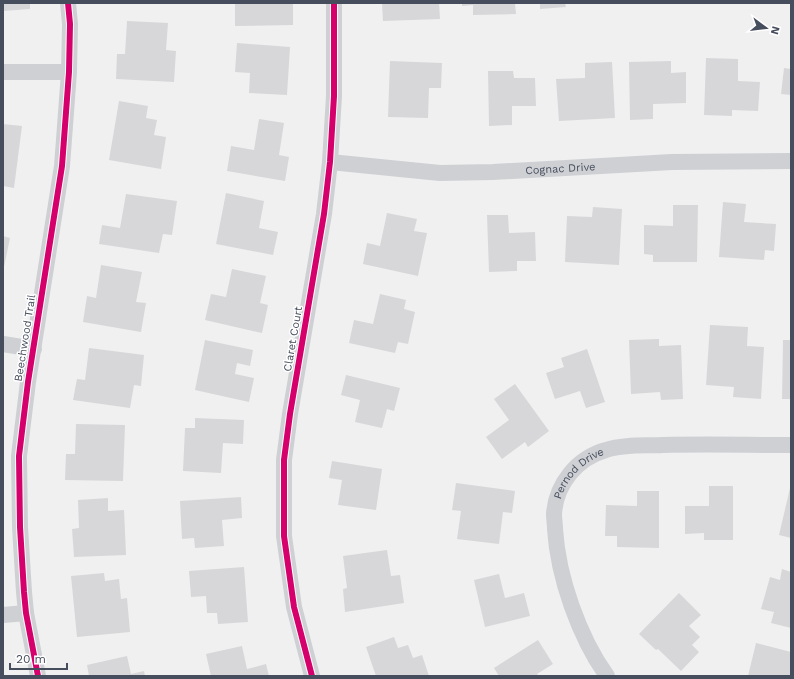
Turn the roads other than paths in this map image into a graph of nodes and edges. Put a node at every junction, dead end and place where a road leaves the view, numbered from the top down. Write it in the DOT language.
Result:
graph roads {
  1 [pos="68,3"];
  2 [pos="334,3"];
  3 [pos="3,72"];
  4 [pos="69,72"];
  5 [pos="791,161"];
  6 [pos="330,162"];
  7 [pos="3,344"];
  8 [pos="34,349"];
  9 [pos="791,445"];
  10 [pos="26,613"];
  11 [pos="3,615"];
  12 [pos="38,676"];
  13 [pos="312,676"];
  14 [pos="607,676"];
  1 -- 4 [label="street, Beechwood Trail"];
  2 -- 6 [label="street, Claret Court"];
  3 -- 4 [label="street"];
  4 -- 8 [label="street, Beechwood Trail"];
  5 -- 6 [label="street, Cognac Drive"];
  6 -- 13 [label="street, Claret Court"];
  7 -- 8 [label="street"];
  8 -- 10 [label="street, Beechwood Trail"];
  9 -- 14 [label="street, Pernod Drive"];
  10 -- 11 [label="street"];
  10 -- 12 [label="street, Beechwood Trail"];
}
